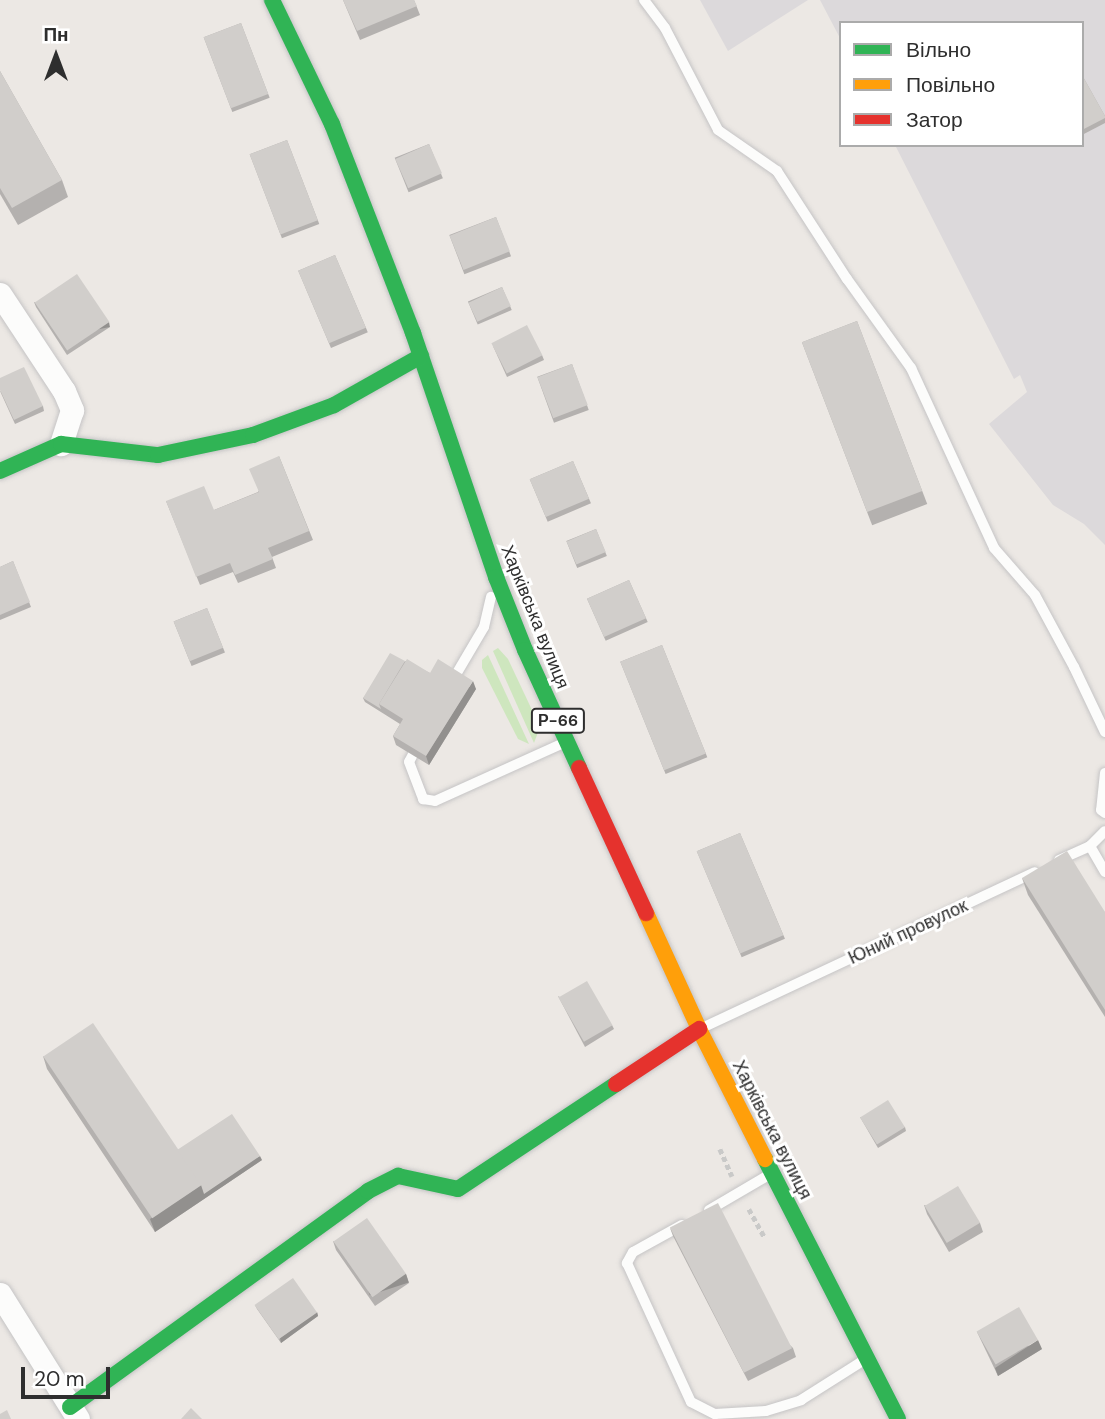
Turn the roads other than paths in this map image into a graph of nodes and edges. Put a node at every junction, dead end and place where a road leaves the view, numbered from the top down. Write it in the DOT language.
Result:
graph roads {
  1 [pos="272,0"];
  2 [pos="644,0"];
  3 [pos="0,294"];
  4 [pos="421,356"];
  5 [pos="61,444"];
  6 [pos="0,471"];
  7 [pos="496,577"];
  8 [pos="448,689"];
  9 [pos="1105,732"];
  10 [pos="422,738"];
  11 [pos="567,741"];
  12 [pos="1105,773"];
  13 [pos="1105,813"];
  14 [pos="1105,831"];
  15 [pos="1090,846"];
  16 [pos="1105,872"];
  17 [pos="699,1030"];
  18 [pos="772,1173"];
  19 [pos="0,1294"];
  20 [pos="866,1358"];
  21 [pos="74,1413"];
  22 [pos="898,1419"];
  1 -- 4 [label="main road, Харківська вулиця / Р-66"];
  2 -- 9 [label="lane"];
  3 -- 5 [label="street"];
  4 -- 5 [label="main road"];
  4 -- 7 [label="main road, Харківська вулиця / Р-66"];
  5 -- 6 [label="main road"];
  7 -- 8 [label="lane"];
  7 -- 11 [label="main road, Харківська вулиця / Р-66"];
  10 -- 11 [label="lane"];
  11 -- 17 [label="main road, Харківська вулиця / Р-66"];
  12 -- 13 [label="lane"];
  14 -- 15 [label="lane, Юний провулок"];
  15 -- 16 [label="lane"];
  15 -- 17 [label="lane, Юний провулок"];
  17 -- 18 [label="main road, Харківська вулиця / Р-66"];
  17 -- 21 [label="main road"];
  18 -- 20 [label="main road, Харківська вулиця / Р-66"];
  18 -- 20 [label="lane"];
  19 -- 21 [label="street"];
  20 -- 22 [label="main road, Харківська вулиця / Р-66"];
}
